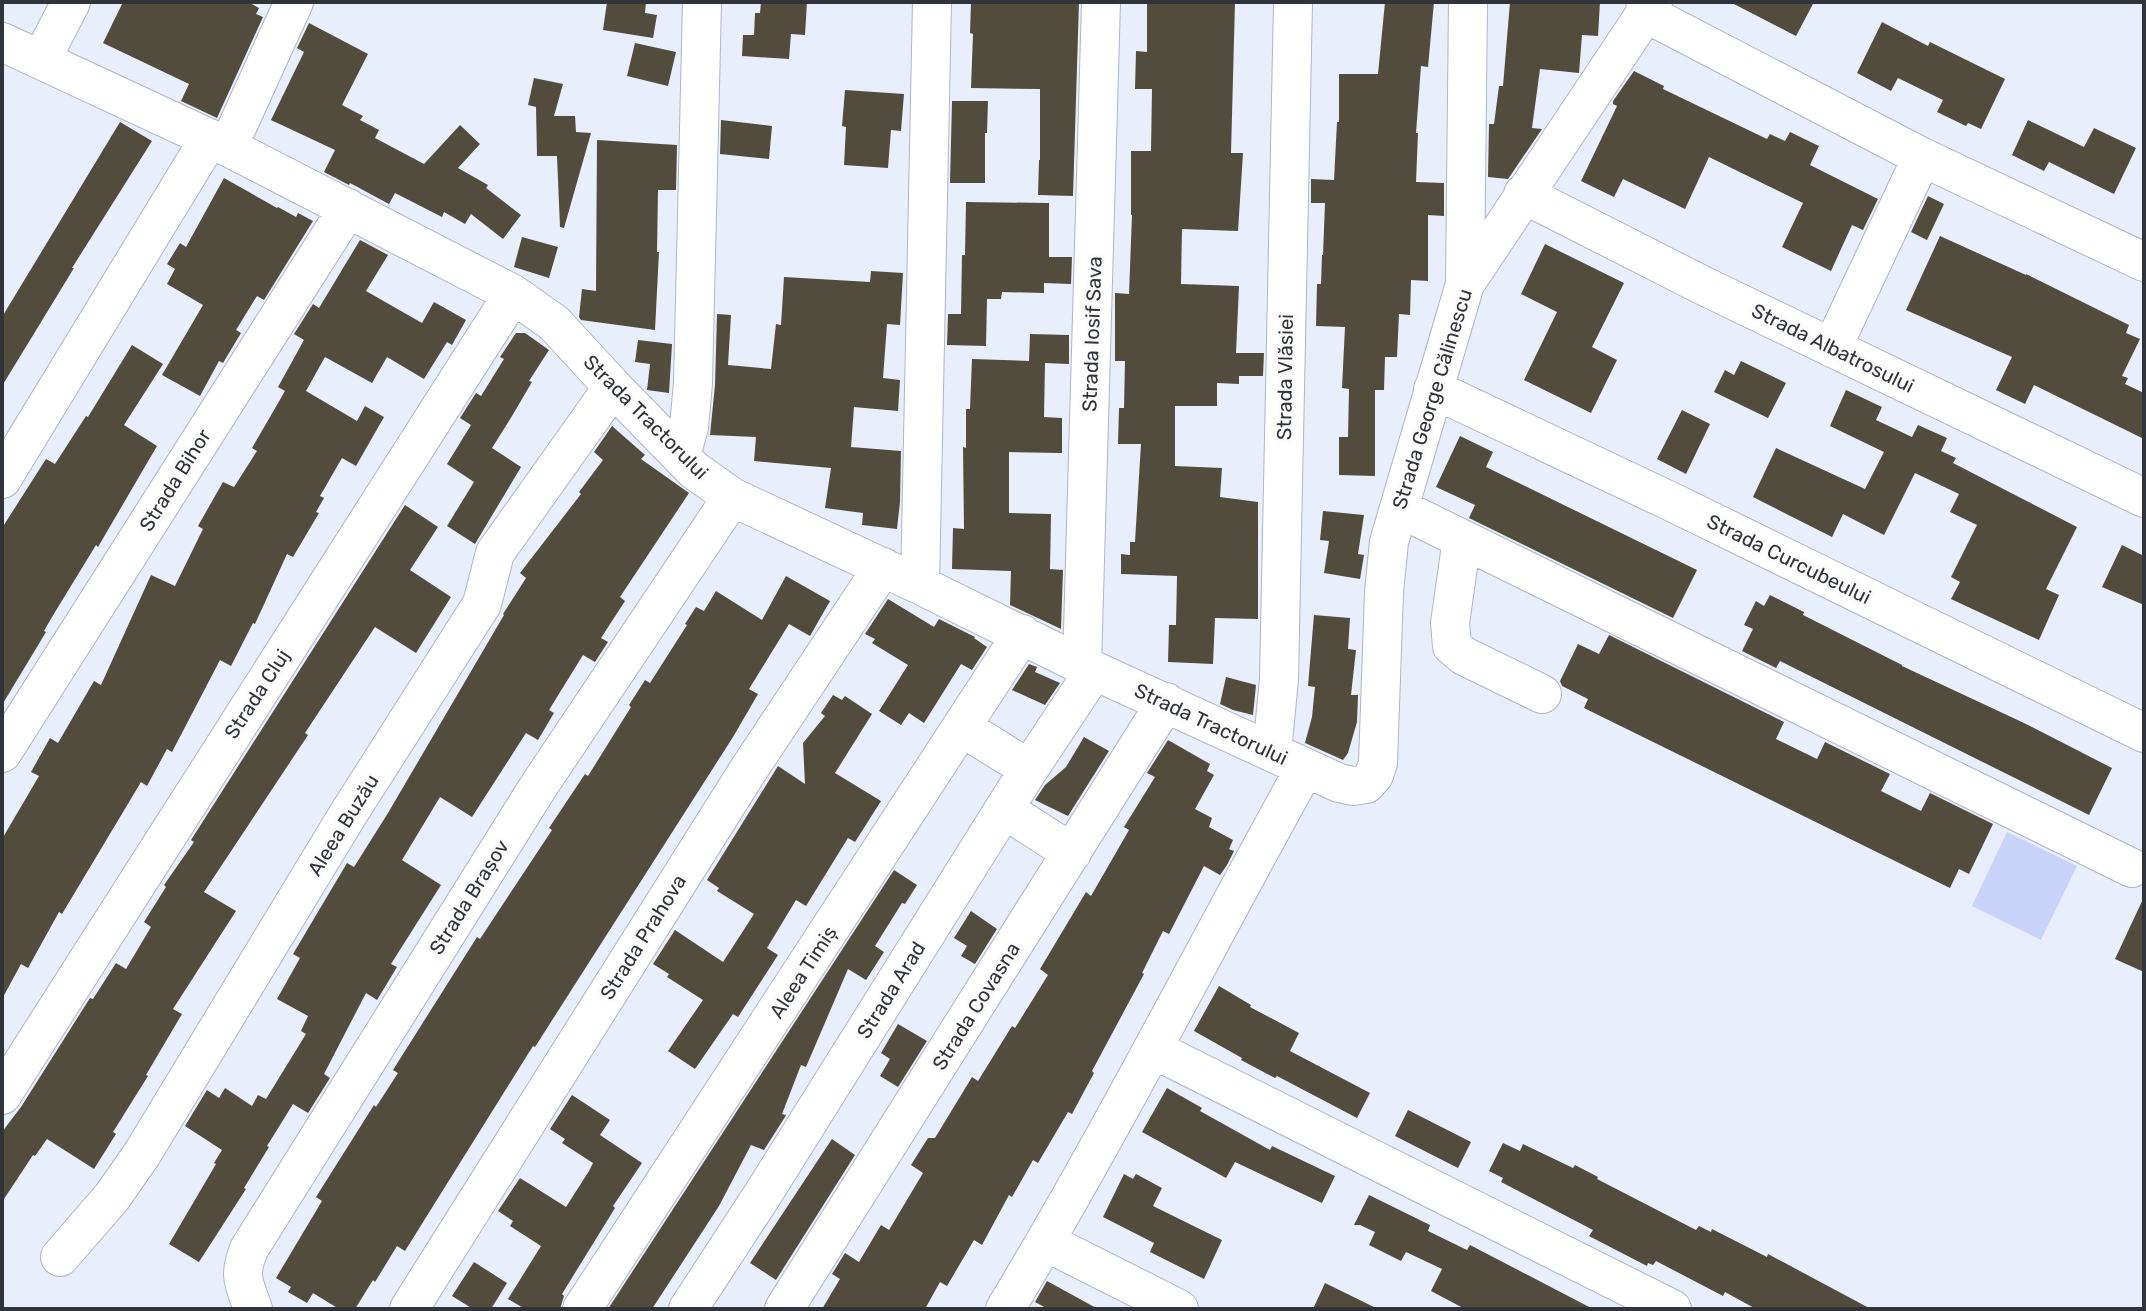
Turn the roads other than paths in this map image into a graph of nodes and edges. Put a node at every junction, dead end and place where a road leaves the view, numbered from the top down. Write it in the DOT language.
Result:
graph roads {
  1 [pos="71,2"];
  2 [pos="294,2"];
  3 [pos="702,2"];
  4 [pos="932,2"];
  5 [pos="1101,2"];
  6 [pos="1293,2"];
  7 [pos="1468,2"];
  8 [pos="1648,6"];
  9 [pos="16,57"];
  10 [pos="218,143"];
  11 [pos="1922,157"];
  12 [pos="1523,194"];
  13 [pos="348,208"];
  14 [pos="2144,262"];
  15 [pos="1465,284"];
  16 [pos="513,294"];
  17 [pos="1832,348"];
  18 [pos="613,387"];
  19 [pos="1433,389"];
  20 [pos="681,456"];
  21 [pos="2,479"];
  22 [pos="732,497"];
  23 [pos="2144,498"];
  24 [pos="1399,508"];
  25 [pos="1462,539"];
  26 [pos="883,567"];
  27 [pos="920,585"];
  28 [pos="1022,634"];
  29 [pos="1088,668"];
  30 [pos="1542,694"];
  31 [pos="1166,702"];
  32 [pos="963,728"];
  33 [pos="2144,733"];
  34 [pos="2,753"];
  35 [pos="1289,760"];
  36 [pos="1029,769"];
  37 [pos="1004,809"];
  38 [pos="1072,853"];
  39 [pos="2132,868"];
  40 [pos="1153,1049"];
  41 [pos="2,1095"];
  42 [pos="1046,1242"];
  43 [pos="60,1257"];
  44 [pos="253,1309"];
  45 [pos="409,1309"];
  46 [pos="582,1309"];
  47 [pos="688,1309"];
  48 [pos="784,1309"];
  49 [pos="1005,1309"];
  50 [pos="1179,1309"];
  51 [pos="1672,1309"];
  1 -- 9 [label="street"];
  2 -- 10 [label="street"];
  3 -- 20 [label="street"];
  4 -- 27 [label="street"];
  5 -- 29 [label="street, Strada Iosif Sava"];
  6 -- 35 [label="street, Strada Vlăsiei"];
  7 -- 15 [label="street"];
  8 -- 11 [label="street"];
  8 -- 12 [label="street, Strada George Călinescu"];
  9 -- 10 [label="street, Strada Tractorului"];
  10 -- 13 [label="street, Strada Tractorului"];
  10 -- 21 [label="street"];
  11 -- 14 [label="street"];
  11 -- 17 [label="street"];
  12 -- 15 [label="street, Strada George Călinescu"];
  12 -- 17 [label="street, Strada Albatrosului"];
  13 -- 16 [label="street, Strada Tractorului"];
  13 -- 34 [label="street, Strada Bihor"];
  15 -- 19 [label="street, Strada George Călinescu"];
  16 -- 18 [label="street, Strada Tractorului"];
  16 -- 41 [label="street, Strada Cluj"];
  17 -- 23 [label="street, Strada Albatrosului"];
  18 -- 20 [label="street, Strada Tractorului"];
  18 -- 43 [label="street, Aleea Buzău"];
  19 -- 24 [label="street, Strada George Călinescu"];
  19 -- 33 [label="street, Strada Curcubeului"];
  20 -- 22 [label="street, Strada Tractorului"];
  22 -- 26 [label="street, Strada Tractorului"];
  22 -- 44 [label="street, Strada Brașov"];
  24 -- 25 [label="street"];
  24 -- 35 [label="street, Strada George Călinescu"];
  25 -- 30 [label="street"];
  25 -- 39 [label="street"];
  26 -- 27 [label="street, Strada Tractorului"];
  26 -- 45 [label="street, Strada Prahova"];
  27 -- 28 [label="street, Strada Tractorului"];
  28 -- 29 [label="street, Strada Tractorului"];
  28 -- 32 [label="street, Aleea Timiș"];
  29 -- 31 [label="street, Strada Tractorului"];
  29 -- 36 [label="street, Strada Arad"];
  31 -- 35 [label="street, Strada Tractorului"];
  31 -- 38 [label="street, Strada Covasna"];
  32 -- 36 [label="street"];
  32 -- 46 [label="street, Aleea Timiș"];
  35 -- 40 [label="street"];
  36 -- 37 [label="street, Strada Arad"];
  37 -- 38 [label="street"];
  37 -- 47 [label="street, Strada Arad"];
  38 -- 48 [label="street, Strada Covasna"];
  40 -- 42 [label="street"];
  40 -- 51 [label="street"];
  42 -- 49 [label="street"];
  42 -- 50 [label="street"];
}
